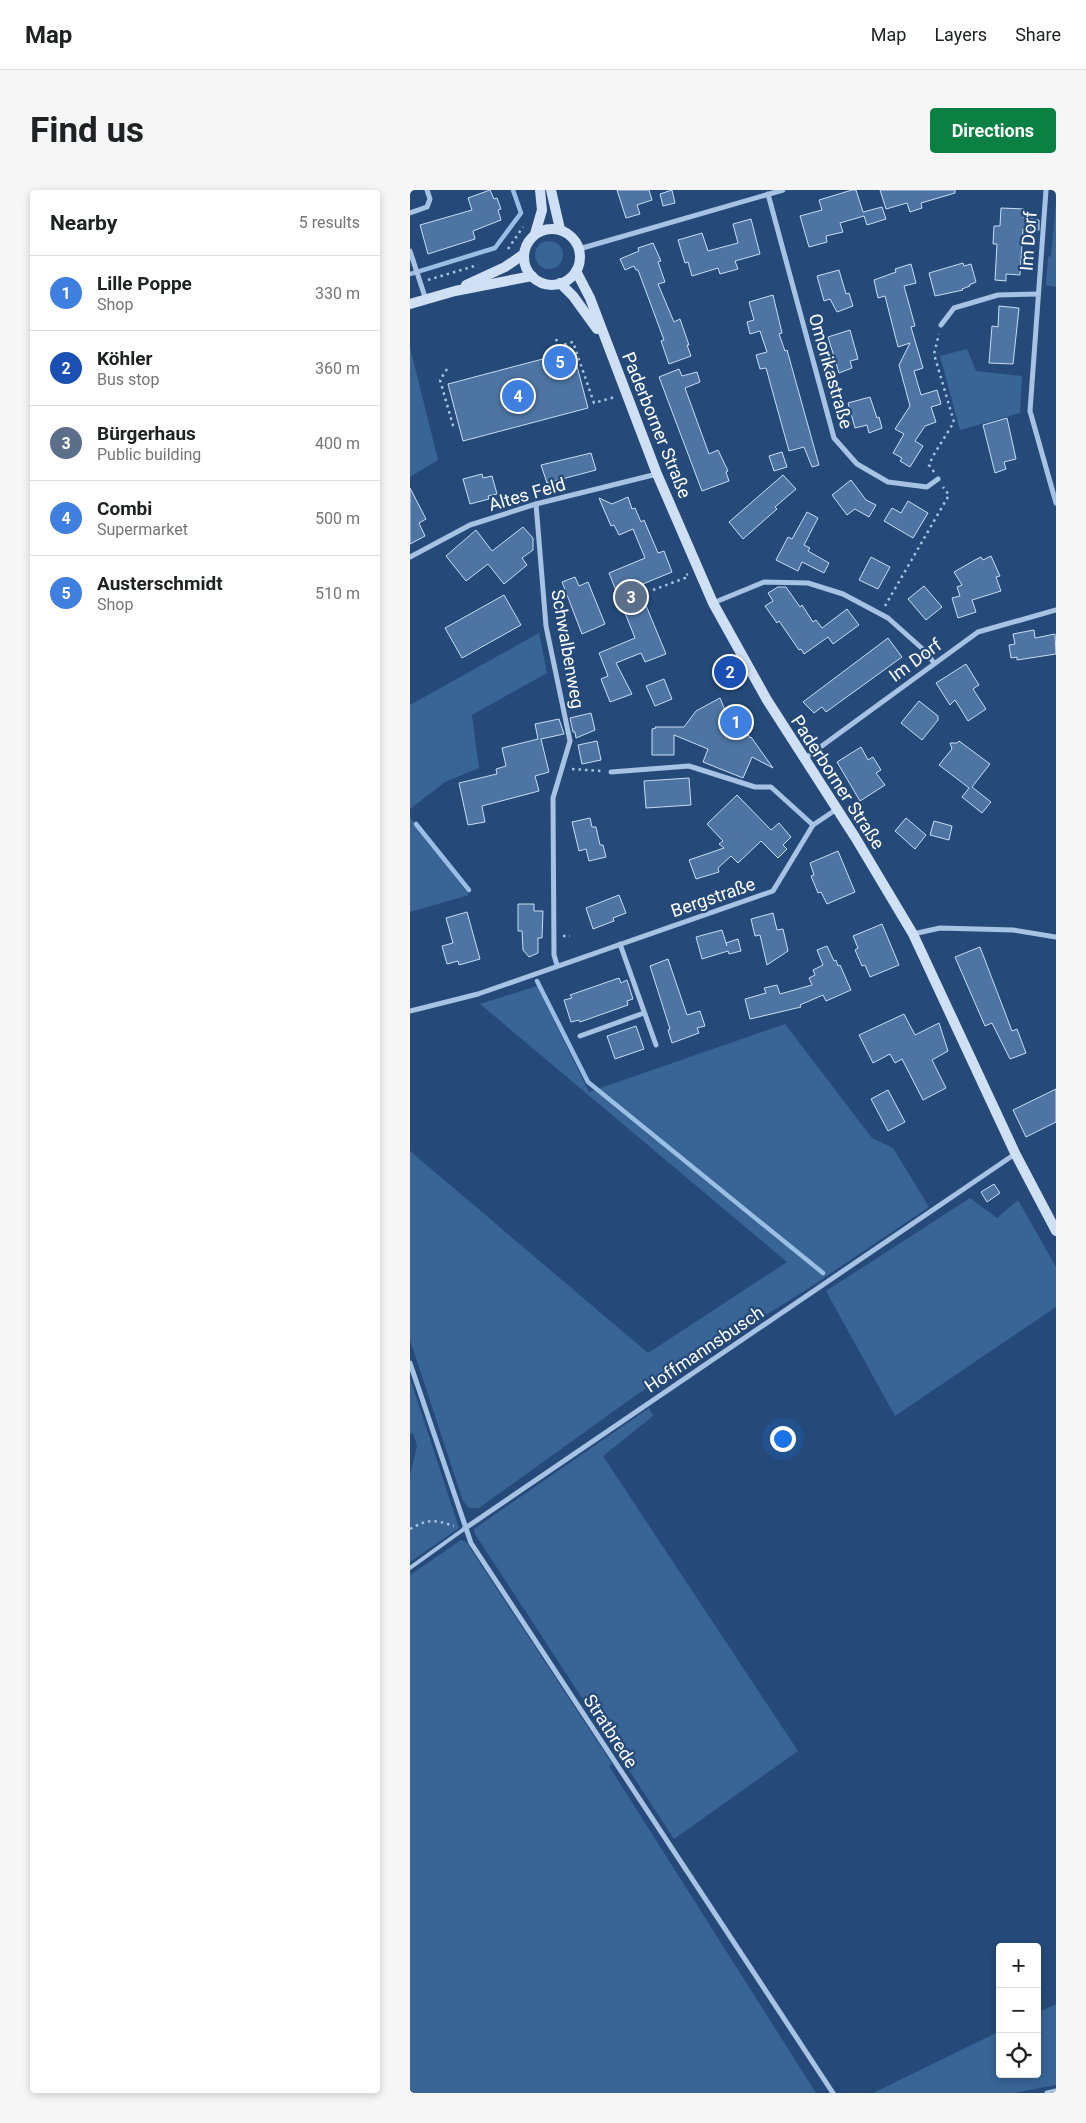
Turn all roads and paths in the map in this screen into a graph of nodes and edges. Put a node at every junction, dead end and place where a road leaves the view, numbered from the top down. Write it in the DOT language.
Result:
graph roads {
  1 [pos="427,190"];
  2 [pos="540,190"];
  3 [pos="551,190"];
  4 [pos="783,190"];
  5 [pos="1046,190"];
  6 [pos="768,194"];
  7 [pos="410,213"];
  8 [pos="560,230"];
  9 [pos="535,234"];
  10 [pos="579,249"];
  11 [pos="410,252"];
  12 [pos="524,254"];
  13 [pos="484,263"];
  14 [pos="576,271"];
  15 [pos="532,276"];
  16 [pos="419,282"];
  17 [pos="560,284"];
  18 [pos="455,291"];
  19 [pos="1038,294"];
  20 [pos="426,300"];
  21 [pos="410,304"];
  22 [pos="941,325"];
  23 [pos="556,339"];
  24 [pos="607,344"];
  25 [pos="447,369"];
  26 [pos="626,394"];
  27 [pos="454,429"];
  28 [pos="658,474"];
  29 [pos="938,479"];
  30 [pos="1056,503"];
  31 [pos="536,504"];
  32 [pos="410,557"];
  33 [pos="686,575"];
  34 [pos="653,590"];
  35 [pos="713,603"];
  36 [pos="1056,610"];
  37 [pos="880,614"];
  38 [pos="934,663"];
  39 [pos="804,759"];
  40 [pos="563,768"];
  41 [pos="611,772"];
  42 [pos="837,808"];
  43 [pos="813,825"];
  44 [pos="913,934"];
  45 [pos="1056,938"];
  46 [pos="620,944"];
  47 [pos="557,965"];
  48 [pos="410,1010"];
  49 [pos="644,1013"];
  50 [pos="580,1036"];
  51 [pos="656,1046"];
  52 [pos="1015,1153"];
  53 [pos="1056,1231"];
  54 [pos="410,1363"];
  55 [pos="410,1529"];
  56 [pos="464,1529"];
  57 [pos="410,1568"];
  58 [pos="1056,2091"];
  59 [pos="833,2093"];
  60 [pos="1047,2093"];
  1 -- 7 [label="street"];
  2 -- 9 [label="main road"];
  3 -- 8 [label="main road"];
  4 -- 6 [label="street"];
  5 -- 19 [label="street, Im Dorf"];
  6 -- 10 [label="street"];
  6 -- 29 [label="street, Omorikastraße"];
  8 -- 9 [label="main road"];
  8 -- 10 [label="main road"];
  9 -- 12 [label="main road"];
  10 -- 14 [label="main road"];
  11 -- 16 [label="street"];
  12 -- 15 [label="main road"];
  12 -- 18 [label="main road"];
  13 -- 16 [label="path"];
  14 -- 17 [label="main road"];
  14 -- 24 [label="main road, Paderborner Straße"];
  15 -- 17 [label="main road"];
  15 -- 18 [label="main road"];
  16 -- 20 [label="street"];
  17 -- 24 [label="main road, Paderborner Straße"];
  18 -- 20 [label="main road"];
  19 -- 22 [label="street, Im Dorf"];
  19 -- 30 [label="street, Im Dorf"];
  20 -- 21 [label="main road"];
  22 -- 29 [label="path"];
  23 -- 26 [label="path"];
  24 -- 26 [label="main road, Paderborner Straße"];
  25 -- 27 [label="path"];
  26 -- 28 [label="main road, Paderborner Straße"];
  28 -- 31 [label="street, Altes Feld"];
  28 -- 35 [label="main road, Paderborner Straße"];
  29 -- 37 [label="path"];
  31 -- 32 [label="street, Altes Feld"];
  31 -- 40 [label="street, Schwalbenweg"];
  33 -- 34 [label="path"];
  35 -- 37 [label="street"];
  35 -- 39 [label="main road, Paderborner Straße"];
  36 -- 38 [label="street, Im Dorf"];
  37 -- 38 [label="street"];
  38 -- 39 [label="street, Im Dorf"];
  39 -- 42 [label="main road, Paderborner Straße"];
  40 -- 41 [label="path"];
  40 -- 47 [label="street, Schwalbenweg"];
  41 -- 43 [label="street"];
  42 -- 43 [label="street, Bergstraße"];
  42 -- 44 [label="main road, Paderborner Straße"];
  43 -- 46 [label="street, Bergstraße"];
  44 -- 45 [label="street"];
  44 -- 52 [label="main road, Paderborner Straße"];
  46 -- 47 [label="street, Bergstraße"];
  46 -- 49 [label="street"];
  47 -- 48 [label="street, Bergstraße"];
  49 -- 50 [label="street"];
  49 -- 51 [label="street"];
  52 -- 53 [label="main road, Paderborner Straße"];
  52 -- 56 [label="street, Hoffmannsbusch"];
  54 -- 56 [label="street, Stratbrede"];
  55 -- 56 [label="path"];
  56 -- 57 [label="lane, Hoffmannsbusch"];
  56 -- 59 [label="street, Stratbrede"];
  58 -- 60 [label="street"];
}
